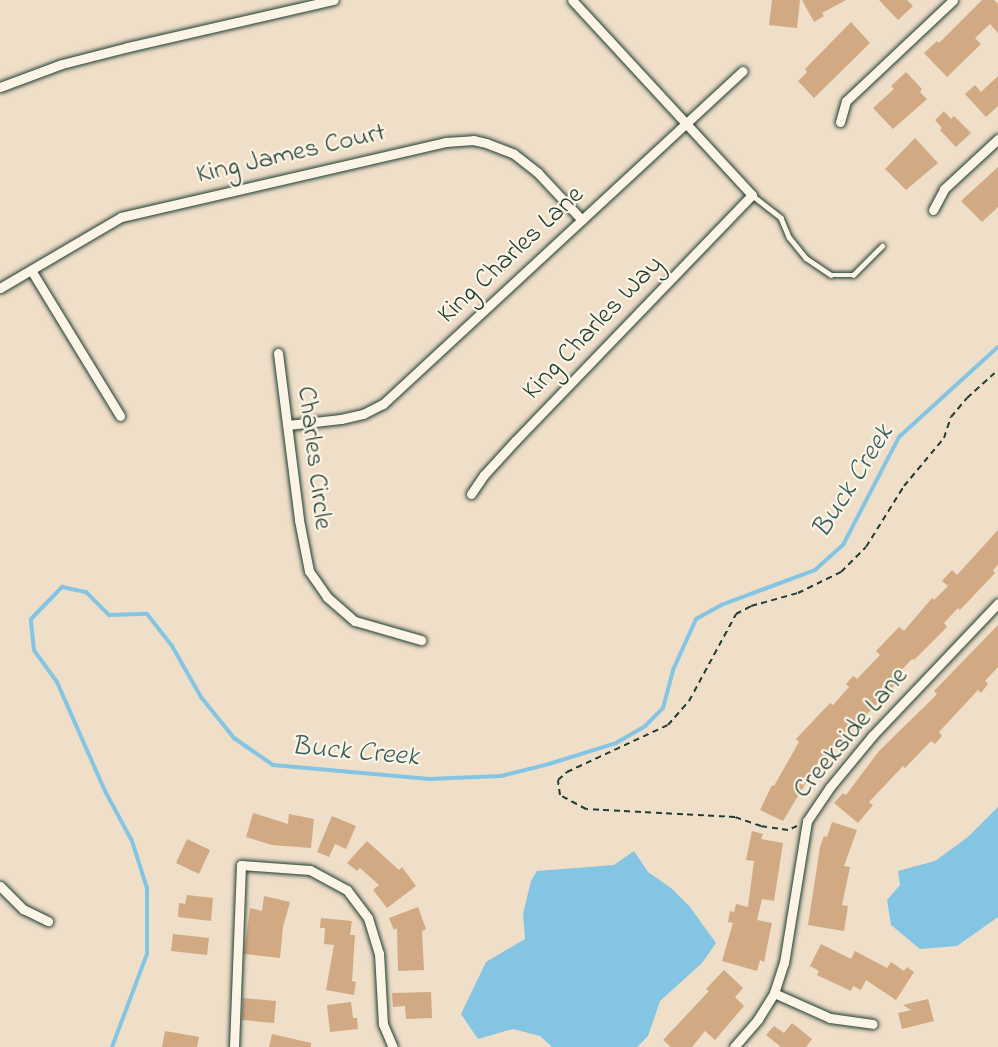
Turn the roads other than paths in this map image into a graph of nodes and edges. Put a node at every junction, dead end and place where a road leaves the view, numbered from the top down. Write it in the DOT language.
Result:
graph roads {
  1 [pos="334,0"];
  2 [pos="572,0"];
  3 [pos="953,0"];
  4 [pos="742,71"];
  5 [pos="0,87"];
  6 [pos="686,122"];
  7 [pos="840,122"];
  8 [pos="998,139"];
  9 [pos="752,195"];
  10 [pos="933,210"];
  11 [pos="582,220"];
  12 [pos="882,246"];
  13 [pos="31,270"];
  14 [pos="0,288"];
  15 [pos="278,353"];
  16 [pos="120,416"];
  17 [pos="288,425"];
  18 [pos="471,495"];
  19 [pos="998,603"];
  20 [pos="421,640"];
  21 [pos="0,886"];
  22 [pos="48,921"];
  23 [pos="774,993"];
  24 [pos="873,1024"];
  25 [pos="234,1047"];
  26 [pos="393,1047"];
  27 [pos="734,1047"];
  1 -- 5 [label="street"];
  2 -- 6 [label="street"];
  3 -- 7 [label="street"];
  4 -- 6 [label="street, King Charles Lane"];
  6 -- 9 [label="street"];
  6 -- 11 [label="street, King Charles Lane"];
  8 -- 10 [label="street"];
  9 -- 12 [label="lane"];
  9 -- 18 [label="street, King Charles Way"];
  11 -- 13 [label="street, King James Court"];
  11 -- 17 [label="street, King Charles Lane"];
  13 -- 14 [label="street, King James Court"];
  13 -- 16 [label="street"];
  15 -- 17 [label="street, Charles Circle"];
  17 -- 20 [label="street, Charles Circle"];
  19 -- 23 [label="street, Creekside Lane"];
  21 -- 22 [label="street"];
  23 -- 24 [label="street"];
  23 -- 27 [label="street, Creekside Lane"];
  25 -- 26 [label="street"];
}
